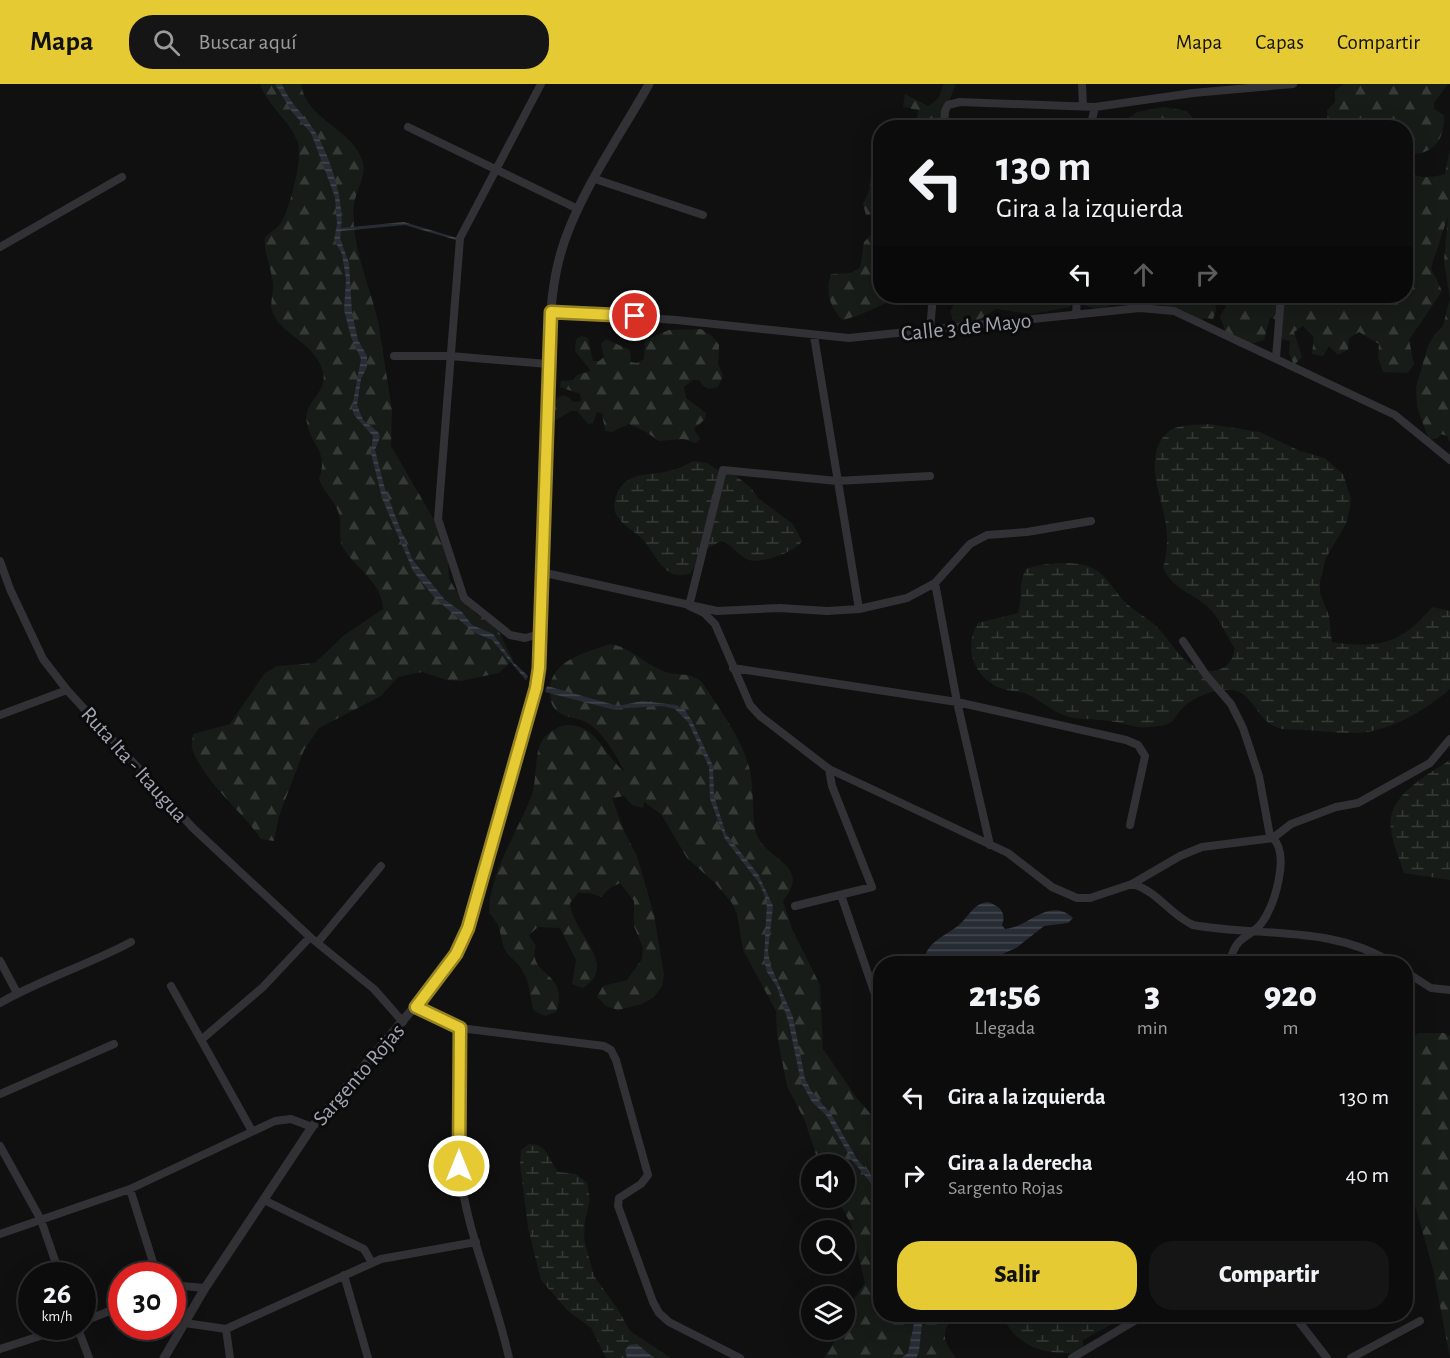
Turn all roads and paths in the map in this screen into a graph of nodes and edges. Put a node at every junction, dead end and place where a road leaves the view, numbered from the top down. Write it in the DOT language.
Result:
graph roads {
  1 [pos="542,84"];
  2 [pos="649,84"];
  3 [pos="1082,84"];
  4 [pos="1293,84"];
  5 [pos="1250,86"];
  6 [pos="1083,106"];
  7 [pos="1095,107"];
  8 [pos="944,120"];
  9 [pos="1092,120"];
  10 [pos="408,127"];
  11 [pos="500,173"];
  12 [pos="122,177"];
  13 [pos="595,179"];
  14 [pos="578,210"];
  15 [pos="703,215"];
  16 [pos="0,247"];
  17 [pos="932,303"];
  18 [pos="1077,303"];
  19 [pos="1280,303"];
  20 [pos="551,312"];
  21 [pos="1076,315"];
  22 [pos="930,328"];
  23 [pos="814,336"];
  24 [pos="394,356"];
  25 [pos="450,356"];
  26 [pos="1276,358"];
  27 [pos="548,364"];
  28 [pos="1450,460"];
  29 [pos="930,476"];
  30 [pos="837,482"];
  31 [pos="1091,521"];
  32 [pos="0,561"];
  33 [pos="541,572"];
  34 [pos="935,583"];
  35 [pos="10,589"];
  36 [pos="0,594"];
  37 [pos="688,606"];
  38 [pos="860,609"];
  39 [pos="540,634"];
  40 [pos="1183,640"];
  41 [pos="733,668"];
  42 [pos="67,690"];
  43 [pos="957,702"];
  44 [pos="0,715"];
  45 [pos="1450,739"];
  46 [pos="829,769"];
  47 [pos="1130,825"];
  48 [pos="1271,837"];
  49 [pos="990,844"];
  50 [pos="381,866"];
  51 [pos="1132,884"];
  52 [pos="841,895"];
  53 [pos="795,906"];
  54 [pos="1253,933"];
  55 [pos="310,937"];
  56 [pos="131,942"];
  57 [pos="318,942"];
  58 [pos="1232,956"];
  59 [pos="1382,956"];
  60 [pos="0,961"];
  61 [pos="1413,976"];
  62 [pos="171,986"];
  63 [pos="873,989"];
  64 [pos="1450,990"];
  65 [pos="17,993"];
  66 [pos="0,1003"];
  67 [pos="416,1007"];
  68 [pos="403,1022"];
  69 [pos="460,1028"];
  70 [pos="201,1040"];
  71 [pos="114,1044"];
  72 [pos="0,1094"];
  73 [pos="312,1127"];
  74 [pos="252,1131"];
  75 [pos="0,1146"];
  76 [pos="130,1189"];
  77 [pos="264,1200"];
  78 [pos="41,1220"];
  79 [pos="0,1234"];
  80 [pos="477,1242"];
  81 [pos="56,1262"];
  82 [pos="153,1262"];
  83 [pos="372,1263"];
  84 [pos="344,1275"];
  85 [pos="186,1286"];
  86 [pos="205,1288"];
  87 [pos="186,1321"];
  88 [pos="1420,1321"];
  89 [pos="1133,1322"];
  90 [pos="1299,1322"];
  91 [pos="186,1323"];
  92 [pos="226,1329"];
  93 [pos="28,1340"];
  94 [pos="82,1340"];
  95 [pos="175,1340"];
  96 [pos="0,1349"];
  97 [pos="89,1358"];
  98 [pos="164,1358"];
  99 [pos="230,1358"];
  100 [pos="368,1358"];
  101 [pos="509,1358"];
  102 [pos="740,1358"];
  103 [pos="1072,1358"];
  104 [pos="1327,1358"];
  105 [pos="1351,1358"];
  1 -- 11 [label="street"];
  2 -- 13 [label="street, Sargento Rojas"];
  3 -- 6 [label="street"];
  4 -- 5 [label="street"];
  5 -- 7 [label="street"];
  6 -- 7 [label="street"];
  6 -- 8 [label="street"];
  7 -- 9 [label="street"];
  10 -- 11 [label="street"];
  11 -- 14 [label="street"];
  11 -- 25 [label="street"];
  12 -- 16 [label="street"];
  13 -- 14 [label="street, Sargento Rojas"];
  13 -- 15 [label="street"];
  14 -- 20 [label="street, Sargento Rojas"];
  17 -- 22 [label="street"];
  18 -- 21 [label="street"];
  19 -- 26 [label="street"];
  20 -- 23 [label="street, Calle 3 de Mayo"];
  20 -- 27 [label="street, Sargento Rojas"];
  21 -- 22 [label="street, Calle 3 de Mayo"];
  21 -- 26 [label="street, Calle 3 de Mayo"];
  22 -- 23 [label="street, Calle 3 de Mayo"];
  23 -- 30 [label="street"];
  24 -- 25 [label="street"];
  25 -- 27 [label="street"];
  25 -- 39 [label="street"];
  26 -- 28 [label="street, Calle 3 de Mayo"];
  27 -- 33 [label="street, Sargento Rojas"];
  29 -- 30 [label="street"];
  30 -- 37 [label="street"];
  30 -- 38 [label="street"];
  31 -- 34 [label="street"];
  32 -- 35 [label="street, Ruta Ita - Itaugua"];
  33 -- 37 [label="street"];
  33 -- 39 [label="street, Sargento Rojas"];
  34 -- 38 [label="street"];
  34 -- 43 [label="street"];
  35 -- 36 [label="street"];
  35 -- 42 [label="street, Ruta Ita - Itaugua"];
  37 -- 38 [label="street"];
  37 -- 41 [label="street"];
  39 -- 67 [label="street, Sargento Rojas"];
  40 -- 48 [label="street"];
  41 -- 43 [label="street"];
  41 -- 46 [label="street"];
  42 -- 44 [label="street"];
  42 -- 55 [label="street, Ruta Ita - Itaugua"];
  43 -- 47 [label="street"];
  43 -- 49 [label="street"];
  45 -- 48 [label="street"];
  46 -- 49 [label="street"];
  46 -- 52 [label="street"];
  48 -- 51 [label="street"];
  48 -- 54 [label="street"];
  49 -- 51 [label="street"];
  50 -- 57 [label="street"];
  51 -- 54 [label="street"];
  52 -- 53 [label="street"];
  52 -- 63 [label="street"];
  54 -- 58 [label="street"];
  54 -- 59 [label="street"];
  55 -- 57 [label="street, Ruta Ita - Itaugua"];
  55 -- 70 [label="street"];
  56 -- 65 [label="street"];
  57 -- 68 [label="street, Ruta Ita - Itaugua"];
  60 -- 65 [label="street"];
  61 -- 64 [label="street"];
  62 -- 70 [label="street"];
  65 -- 66 [label="street"];
  67 -- 68 [label="street, Sargento Rojas"];
  67 -- 69 [label="street"];
  68 -- 73 [label="street, Sargento Rojas"];
  69 -- 80 [label="street"];
  69 -- 102 [label="street"];
  70 -- 74 [label="street"];
  71 -- 72 [label="street"];
  73 -- 74 [label="street"];
  73 -- 77 [label="street, Sargento Rojas"];
  74 -- 76 [label="street"];
  75 -- 78 [label="street"];
  76 -- 78 [label="street"];
  76 -- 82 [label="street"];
  77 -- 83 [label="street"];
  77 -- 86 [label="street, Sargento Rojas"];
  78 -- 79 [label="street"];
  78 -- 81 [label="street"];
  80 -- 83 [label="street"];
  80 -- 101 [label="street"];
  83 -- 84 [label="street"];
  84 -- 92 [label="street"];
  84 -- 100 [label="street"];
  85 -- 86 [label="street"];
  86 -- 87 [label="street, Sargento Rojas"];
  88 -- 105 [label="street"];
  89 -- 103 [label="street"];
  90 -- 104 [label="street"];
  91 -- 92 [label="street"];
  92 -- 99 [label="street"];
  93 -- 96 [label="street"];
  94 -- 97 [label="street"];
  95 -- 98 [label="street, Sargento Rojas"];
}
